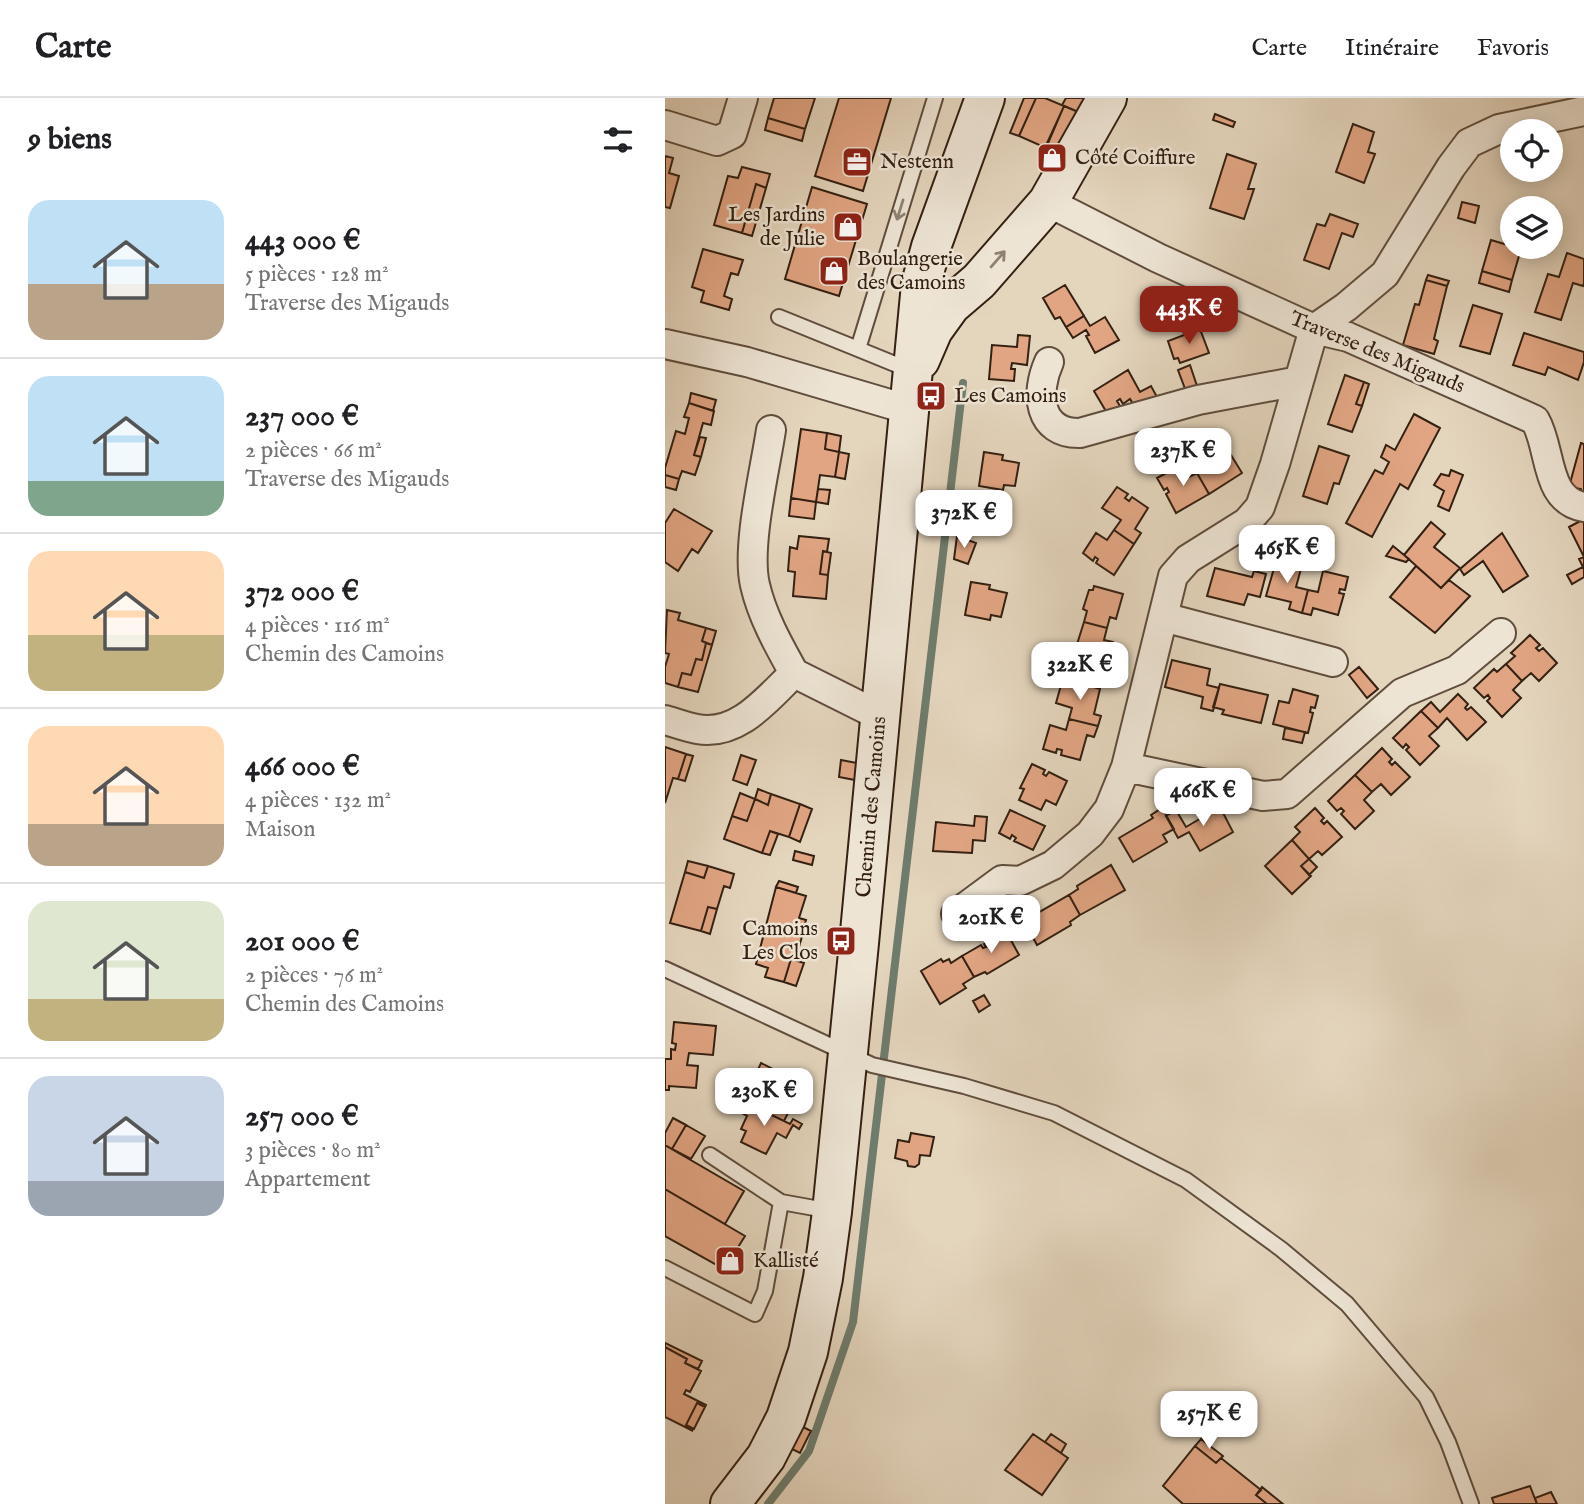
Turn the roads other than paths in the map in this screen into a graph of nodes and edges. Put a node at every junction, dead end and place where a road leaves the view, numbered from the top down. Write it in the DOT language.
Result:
graph roads {
  1 [pos="743,98"];
  2 [pos="935,98"];
  3 [pos="985,98"];
  4 [pos="1107,98"];
  5 [pos="1584,111"];
  6 [pos="665,125"];
  7 [pos="1048,202"];
  8 [pos="936,295"];
  9 [pos="779,317"];
  10 [pos="1314,329"];
  11 [pos="665,344"];
  12 [pos="858,349"];
  13 [pos="1048,362"];
  14 [pos="915,372"];
  15 [pos="1299,381"];
  16 [pos="910,410"];
  17 [pos="771,430"];
  18 [pos="1584,507"];
  19 [pos="1163,617"];
  20 [pos="1501,633"];
  21 [pos="1333,662"];
  22 [pos="794,673"];
  23 [pos="880,716"];
  24 [pos="665,720"];
  25 [pos="1126,766"];
  26 [pos="956,914"];
  27 [pos="665,969"];
  28 [pos="860,1060"];
  29 [pos="710,1155"];
  30 [pos="781,1202"];
  31 [pos="832,1212"];
  32 [pos="665,1268"];
  33 [pos="730,1504"];
  34 [pos="1471,1504"];
  1 -- 6 [label="street"];
  2 -- 12 [label="lane, one-way"];
  3 -- 8 [label="street, Chemin des Camoins"];
  4 -- 7 [label="street"];
  5 -- 10 [label="street"];
  8 -- 7 [label="street, one-way"];
  7 -- 10 [label="street, Traverse des Migauds"];
  8 -- 14 [label="street, Chemin des Camoins"];
  9 -- 12 [label="lane"];
  10 -- 15 [label="street"];
  10 -- 18 [label="street, Traverse des Migauds"];
  11 -- 16 [label="street"];
  12 -- 14 [label="lane"];
  13 -- 15 [label="street"];
  14 -- 16 [label="street, Chemin des Camoins"];
  15 -- 19 [label="street"];
  16 -- 23 [label="street, Chemin des Camoins"];
  17 -- 22 [label="street"];
  19 -- 21 [label="street"];
  19 -- 25 [label="street"];
  20 -- 25 [label="street"];
  22 -- 23 [label="street"];
  22 -- 24 [label="street"];
  23 -- 28 [label="street, Chemin des Camoins"];
  25 -- 26 [label="street"];
  27 -- 28 [label="lane"];
  28 -- 31 [label="street, Chemin des Camoins"];
  28 -- 34 [label="lane"];
  29 -- 30 [label="lane"];
  30 -- 31 [label="lane"];
  30 -- 32 [label="lane"];
  31 -- 33 [label="street, Chemin des Camoins"];
}
